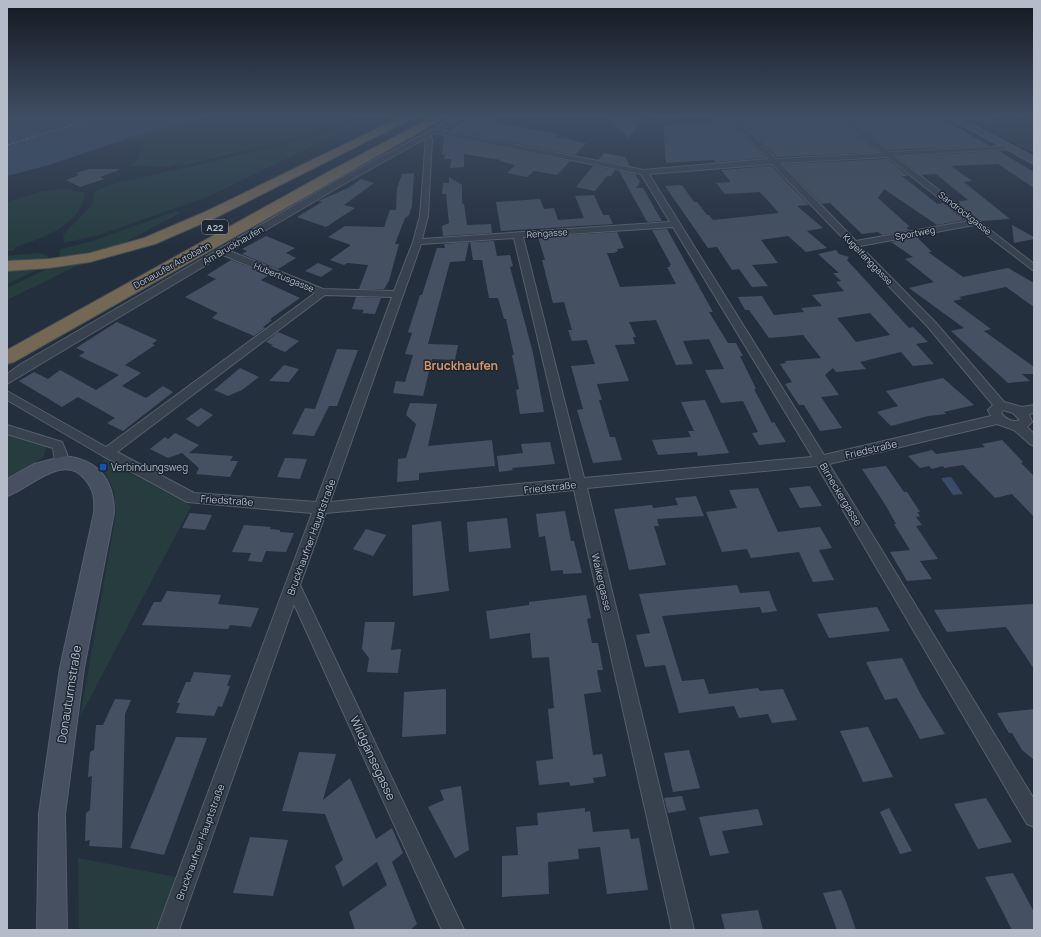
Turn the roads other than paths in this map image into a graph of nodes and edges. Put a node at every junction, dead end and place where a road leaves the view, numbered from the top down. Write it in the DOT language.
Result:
graph roads {
  1 [pos="319,160"];
  2 [pos="341,160"];
  3 [pos="361,160"];
  4 [pos="386,160"];
  5 [pos="425,160"];
  6 [pos="580,160"];
  7 [pos="773,160"];
  8 [pos="812,160"];
  9 [pos="895,160"];
  10 [pos="775,162"];
  11 [pos="644,172"];
  12 [pos="976,222"];
  13 [pos="677,224"];
  14 [pos="518,235"];
  15 [pos="417,242"];
  16 [pos="854,244"];
  17 [pos="222,251"];
  18 [pos="7,266"];
  19 [pos="1034,268"];
  20 [pos="323,292"];
  21 [pos="397,294"];
  22 [pos="114,298"];
  23 [pos="62,311"];
  24 [pos="7,358"];
  25 [pos="7,370"];
  26 [pos="7,380"];
  27 [pos="7,395"];
  28 [pos="1034,409"];
  29 [pos="1000,412"];
  30 [pos="1021,412"];
  31 [pos="1018,426"];
  32 [pos="7,429"];
  33 [pos="1034,441"];
  34 [pos="107,453"];
  35 [pos="821,461"];
  36 [pos="72,465"];
  37 [pos="579,484"];
  38 [pos="7,489"];
  39 [pos="322,508"];
  40 [pos="293,586"];
  41 [pos="1034,818"];
  42 [pos="52,930"];
  43 [pos="168,930"];
  44 [pos="454,930"];
  45 [pos="683,930"];
  1 -- 18 [label="highway"];
  2 -- 23 [label="highway, Donauufer Autobahn / A22"];
  3 -- 22 [label="highway, Donauufer Autobahn / A22"];
  4 -- 17 [label="street, Am Bruckhaufen"];
  5 -- 15 [label="street, Bruckhaufner Hauptstraße"];
  6 -- 11 [label="street"];
  7 -- 10 [label="street, Kugelfanggasse"];
  8 -- 10 [label="street"];
  9 -- 12 [label="street, Sandrockgasse"];
  10 -- 11 [label="street"];
  10 -- 16 [label="street, Kugelfanggasse"];
  11 -- 13 [label="street, Birneckergasse"];
  12 -- 16 [label="street, Sportweg"];
  12 -- 19 [label="street, Sandrockgasse"];
  13 -- 14 [label="street, Rehgasse"];
  13 -- 35 [label="street, Birneckergasse"];
  14 -- 15 [label="street, Rehgasse"];
  14 -- 37 [label="street, Walkergasse"];
  15 -- 21 [label="street, Bruckhaufner Hauptstraße"];
  16 -- 29 [label="street, Kugelfanggasse"];
  17 -- 20 [label="street, Hubertusgasse"];
  17 -- 26 [label="street, Am Bruckhaufen"];
  20 -- 21 [label="street, Hubertusgasse"];
  20 -- 34 [label="street"];
  21 -- 39 [label="street, Bruckhaufner Hauptstraße"];
  22 -- 24 [label="highway, Donauufer Autobahn / A22"];
  22 -- 25 [label="highway"];
  27 -- 34 [label="street"];
  28 -- 30 [label="street"];
  29 -- 30 [label="street"];
  29 -- 31 [label="street"];
  29 -- 35 [label="street, Friedstraße"];
  30 -- 31 [label="street"];
  31 -- 33 [label="street"];
  32 -- 36 [label="street"];
  34 -- 39 [label="street, Friedstraße"];
  35 -- 37 [label="street, Friedstraße"];
  35 -- 41 [label="street, Birneckergasse"];
  36 -- 38 [label="street"];
  36 -- 42 [label="street, Donauturmstraße"];
  37 -- 39 [label="street, Friedstraße"];
  37 -- 45 [label="street, Walkergasse"];
  39 -- 40 [label="street, Bruckhaufner Hauptstraße"];
  40 -- 43 [label="street, Bruckhaufner Hauptstraße"];
  40 -- 44 [label="street, Wildgänsegasse"];
}
